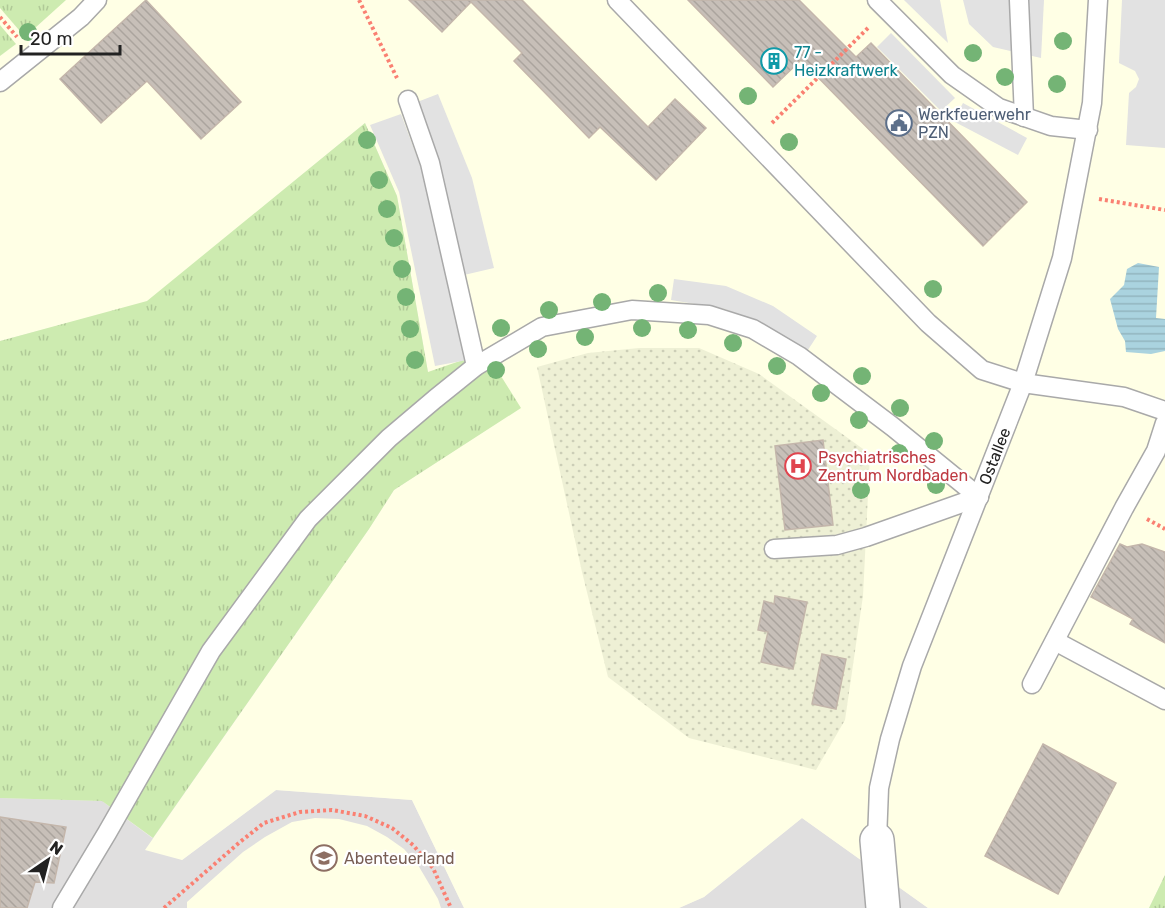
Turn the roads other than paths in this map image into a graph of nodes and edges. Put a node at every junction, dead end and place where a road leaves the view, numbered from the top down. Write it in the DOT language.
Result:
graph roads {
  1 [pos="97,0"];
  2 [pos="617,0"];
  3 [pos="877,0"];
  4 [pos="1019,0"];
  5 [pos="1098,0"];
  6 [pos="0,82"];
  7 [pos="408,100"];
  8 [pos="1024,117"];
  9 [pos="1088,130"];
  10 [pos="476,366"];
  11 [pos="1023,383"];
  12 [pos="1165,411"];
  13 [pos="1165,423"];
  14 [pos="979,497"];
  15 [pos="774,549"];
  16 [pos="1055,641"];
  17 [pos="1032,684"];
  18 [pos="1165,699"];
  19 [pos="878,840"];
  20 [pos="62,908"];
  21 [pos="883,908"];
  1 -- 6 [label="lane"];
  2 -- 11 [label="lane"];
  3 -- 8 [label="lane"];
  4 -- 8 [label="lane"];
  5 -- 9 [label="lane, Ostallee"];
  7 -- 10 [label="lane"];
  8 -- 9 [label="lane"];
  9 -- 11 [label="lane, Ostallee"];
  10 -- 14 [label="lane"];
  10 -- 20 [label="lane"];
  11 -- 12 [label="lane"];
  11 -- 14 [label="lane, Ostallee"];
  13 -- 16 [label="lane"];
  14 -- 15 [label="lane"];
  14 -- 19 [label="lane, Ostallee"];
  16 -- 17 [label="lane"];
  16 -- 18 [label="lane"];
  19 -- 21 [label="street, Ostallee"];
}
